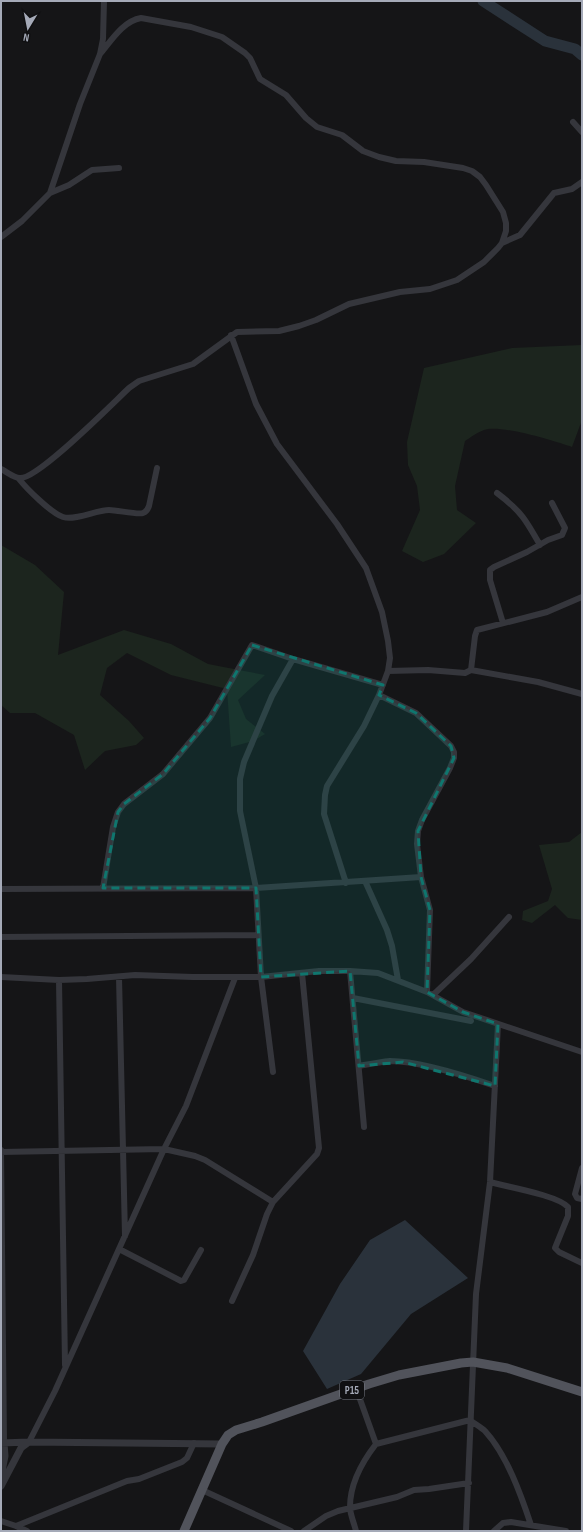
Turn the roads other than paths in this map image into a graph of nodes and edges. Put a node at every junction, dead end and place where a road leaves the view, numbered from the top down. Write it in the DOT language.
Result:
graph roads {
  1 [pos="104,1"];
  2 [pos="100,54"];
  3 [pos="573,122"];
  4 [pos="582,132"];
  5 [pos="119,168"];
  6 [pos="582,182"];
  7 [pos="50,193"];
  8 [pos="1,237"];
  9 [pos="502,243"];
  10 [pos="231,335"];
  11 [pos="157,468"];
  12 [pos="1,469"];
  13 [pos="19,478"];
  14 [pos="497,493"];
  15 [pos="552,503"];
  16 [pos="540,545"];
  17 [pos="582,597"];
  18 [pos="503,624"];
  19 [pos="294,659"];
  20 [pos="471,670"];
  21 [pos="388,671"];
  22 [pos="383,685"];
  23 [pos="582,694"];
  24 [pos="380,695"];
  25 [pos="421,877"];
  26 [pos="365,881"];
  27 [pos="346,883"];
  28 [pos="103,888"];
  29 [pos="256,888"];
  30 [pos="1,889"];
  31 [pos="509,917"];
  32 [pos="258,935"];
  33 [pos="1,936"];
  34 [pos="350,971"];
  35 [pos="302,973"];
  36 [pos="1,977"];
  37 [pos="119,977"];
  38 [pos="261,977"];
  39 [pos="235,978"];
  40 [pos="59,980"];
  41 [pos="398,980"];
  42 [pos="427,992"];
  43 [pos="433,995"];
  44 [pos="353,998"];
  45 [pos="471,1021"];
  46 [pos="498,1024"];
  47 [pos="582,1052"];
  48 [pos="359,1066"];
  49 [pos="273,1072"];
  50 [pos="495,1086"];
  51 [pos="364,1127"];
  52 [pos="164,1149"];
  53 [pos="123,1150"];
  54 [pos="1,1151"];
  55 [pos="62,1152"];
  56 [pos="582,1168"];
  57 [pos="490,1182"];
  58 [pos="582,1199"];
  59 [pos="273,1202"];
  60 [pos="125,1237"];
  61 [pos="119,1250"];
  62 [pos="202,1250"];
  63 [pos="582,1263"];
  64 [pos="232,1301"];
  65 [pos="472,1362"];
  66 [pos="65,1366"];
  67 [pos="356,1388"];
  68 [pos="582,1392"];
  69 [pos="470,1420"];
  70 [pos="29,1442"];
  71 [pos="3,1443"];
  72 [pos="194,1443"];
  73 [pos="222,1444"];
  74 [pos="376,1444"];
  75 [pos="1,1476"];
  76 [pos="469,1483"];
  77 [pos="1,1486"];
  78 [pos="202,1490"];
  79 [pos="350,1508"];
  80 [pos="1,1521"];
  81 [pos="531,1525"];
  82 [pos="16,1526"];
  83 [pos="28,1531"];
  84 [pos="184,1531"];
  85 [pos="290,1531"];
  86 [pos="304,1531"];
  87 [pos="356,1531"];
  88 [pos="466,1531"];
  89 [pos="494,1531"];
  90 [pos="566,1531"];
  1 -- 2 [label="street"];
  2 -- 7 [label="street"];
  2 -- 9 [label="street"];
  3 -- 4 [label="street"];
  5 -- 7 [label="street"];
  6 -- 9 [label="street"];
  7 -- 8 [label="street"];
  9 -- 10 [label="street"];
  10 -- 13 [label="street"];
  10 -- 21 [label="street"];
  11 -- 13 [label="street"];
  12 -- 13 [label="street"];
  14 -- 16 [label="street"];
  15 -- 16 [label="street"];
  16 -- 18 [label="street"];
  17 -- 18 [label="street"];
  18 -- 20 [label="street"];
  19 -- 22 [label="street"];
  19 -- 28 [label="street"];
  19 -- 29 [label="street"];
  20 -- 21 [label="street"];
  20 -- 23 [label="street"];
  21 -- 22 [label="street"];
  22 -- 24 [label="street"];
  24 -- 25 [label="street"];
  24 -- 27 [label="street"];
  25 -- 26 [label="street"];
  25 -- 42 [label="street"];
  26 -- 27 [label="street"];
  26 -- 41 [label="street"];
  27 -- 29 [label="street"];
  28 -- 29 [label="street"];
  28 -- 30 [label="street"];
  29 -- 32 [label="street"];
  31 -- 43 [label="street"];
  32 -- 33 [label="street"];
  32 -- 38 [label="street"];
  34 -- 35 [label="street"];
  34 -- 41 [label="street"];
  34 -- 44 [label="street"];
  35 -- 38 [label="street"];
  35 -- 59 [label="street"];
  36 -- 40 [label="street"];
  37 -- 39 [label="street"];
  37 -- 40 [label="street"];
  37 -- 53 [label="street"];
  38 -- 39 [label="street"];
  38 -- 49 [label="street"];
  39 -- 52 [label="street"];
  40 -- 55 [label="street"];
  41 -- 42 [label="street"];
  42 -- 43 [label="street"];
  43 -- 46 [label="street"];
  44 -- 45 [label="street"];
  44 -- 48 [label="street"];
  46 -- 47 [label="street"];
  46 -- 50 [label="street"];
  48 -- 50 [label="street"];
  48 -- 51 [label="street"];
  50 -- 57 [label="street"];
  52 -- 53 [label="street"];
  52 -- 59 [label="street"];
  52 -- 60 [label="street"];
  53 -- 55 [label="street"];
  53 -- 60 [label="street"];
  54 -- 55 [label="street"];
  54 -- 71 [label="street"];
  55 -- 66 [label="street"];
  56 -- 58 [label="street"];
  57 -- 63 [label="street"];
  57 -- 65 [label="street"];
  59 -- 64 [label="street"];
  60 -- 61 [label="street"];
  61 -- 62 [label="street"];
  61 -- 66 [label="street"];
  65 -- 67 [label="main road, P15"];
  65 -- 68 [label="main road, P15"];
  65 -- 69 [label="street"];
  66 -- 70 [label="street"];
  67 -- 73 [label="main road, P15"];
  67 -- 74 [label="street"];
  69 -- 74 [label="street"];
  69 -- 76 [label="street"];
  69 -- 81 [label="street"];
  70 -- 71 [label="street"];
  70 -- 72 [label="street"];
  70 -- 77 [label="street"];
  71 -- 75 [label="street"];
  72 -- 73 [label="street"];
  72 -- 82 [label="street"];
  73 -- 78 [label="main road, P15"];
  74 -- 79 [label="street"];
  76 -- 79 [label="street"];
  76 -- 88 [label="street"];
  78 -- 84 [label="main road, P15"];
  78 -- 85 [label="street"];
  79 -- 86 [label="street"];
  79 -- 87 [label="street"];
  80 -- 82 [label="street"];
  81 -- 89 [label="street"];
  81 -- 90 [label="street"];
  82 -- 83 [label="street"];
}
